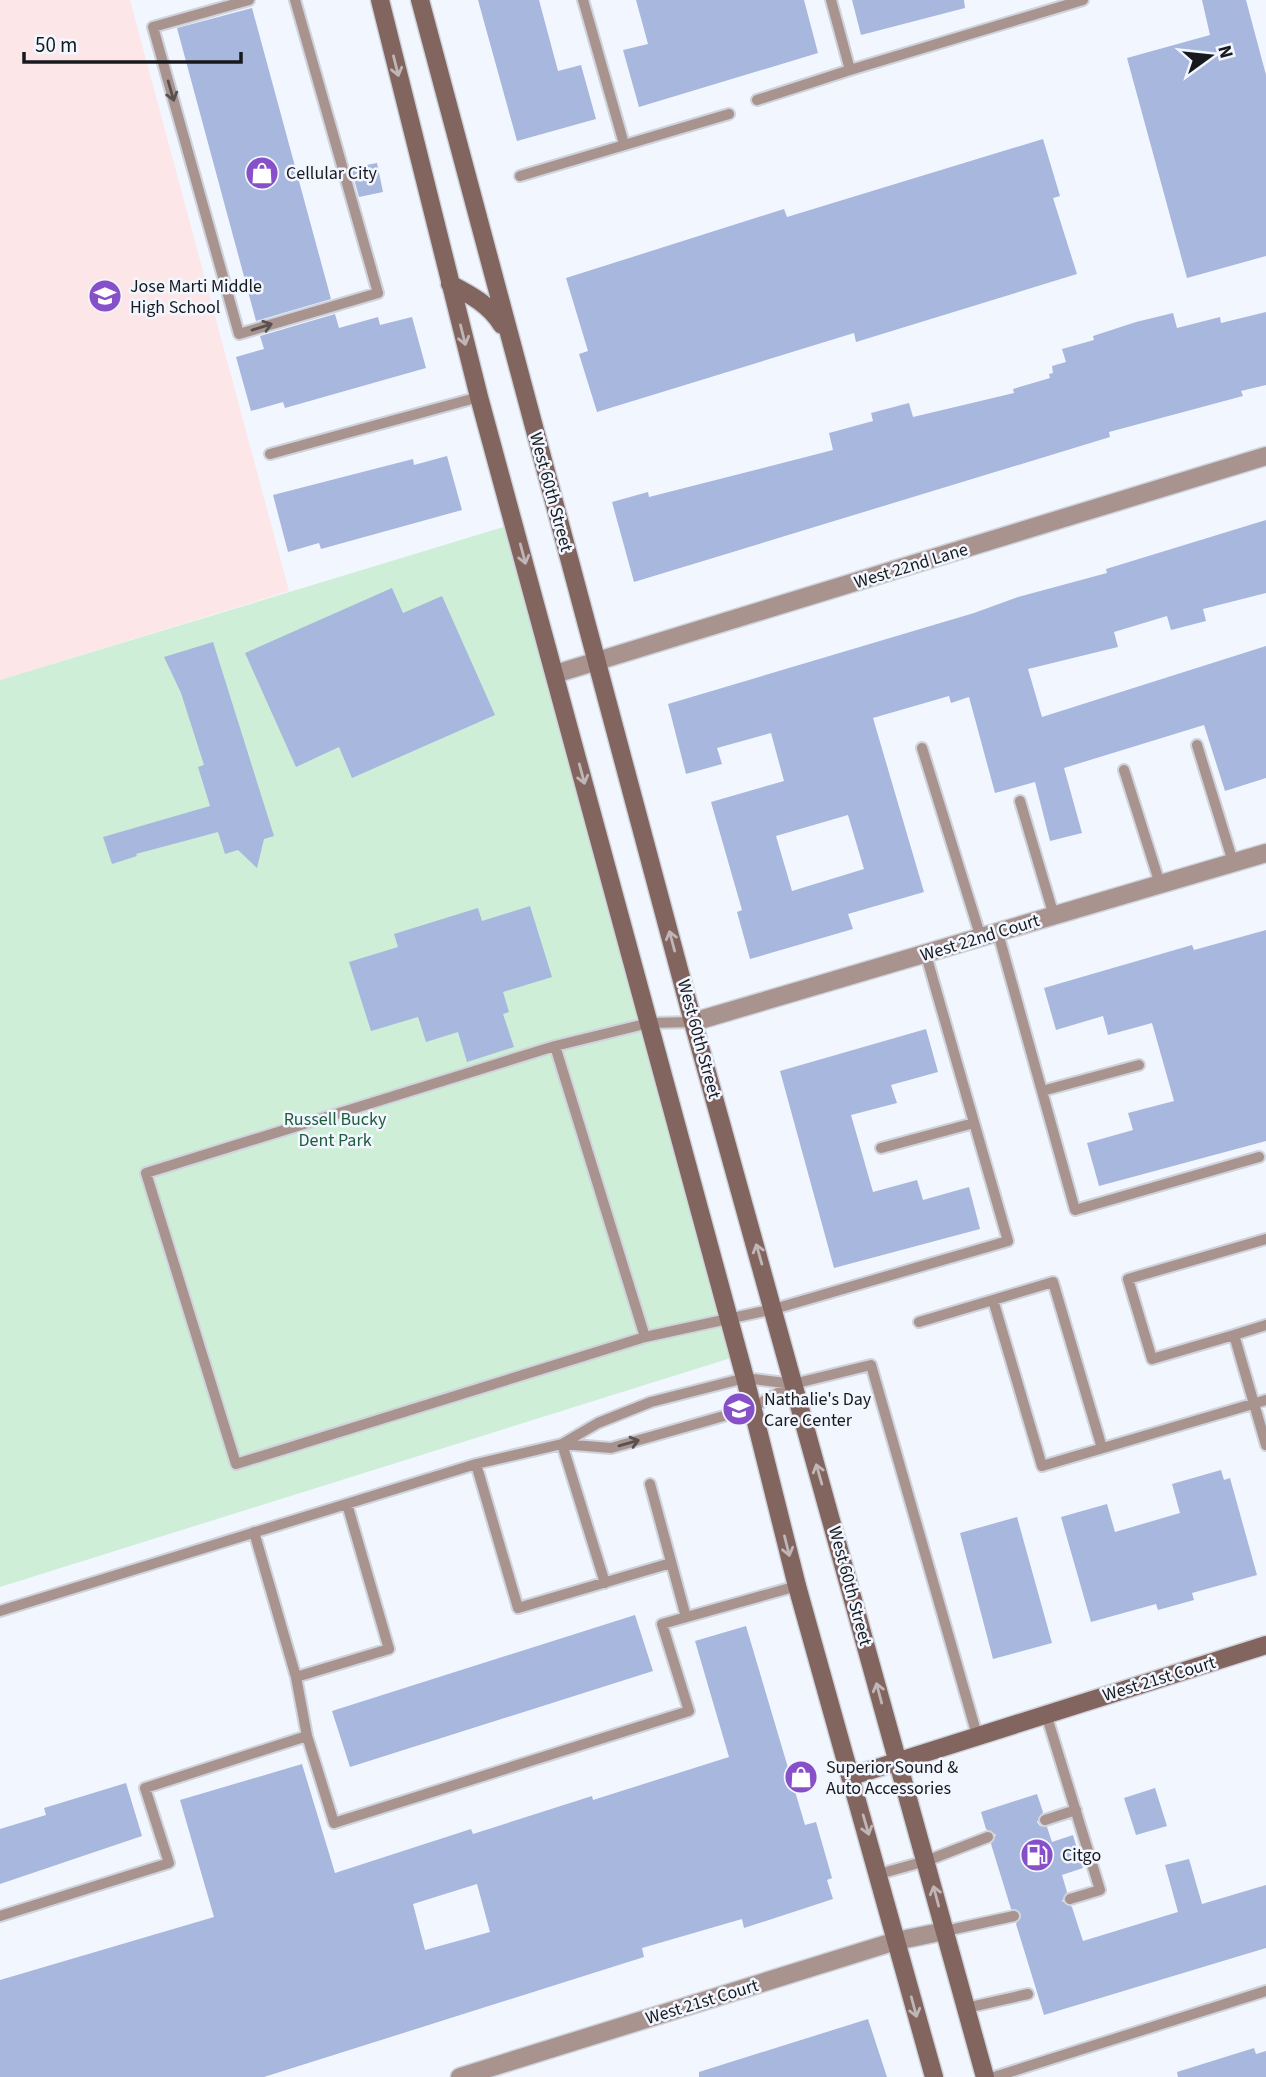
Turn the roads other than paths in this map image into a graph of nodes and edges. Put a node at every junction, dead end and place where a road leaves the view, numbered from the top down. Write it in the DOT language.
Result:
graph roads {
  1 [pos="249,0"];
  2 [pos="295,0"];
  3 [pos="380,0"];
  4 [pos="420,0"];
  5 [pos="583,0"];
  6 [pos="831,0"];
  7 [pos="1079,1"];
  8 [pos="850,70"];
  9 [pos="757,100"];
  10 [pos="729,114"];
  11 [pos="624,144"];
  12 [pos="520,176"];
  13 [pos="450,284"];
  14 [pos="509,337"];
  15 [pos="479,397"];
  16 [pos="270,454"];
  17 [pos="1266,456"];
  18 [pos="598,663"];
  19 [pos="555,674"];
  20 [pos="1197,745"];
  21 [pos="922,748"];
  22 [pos="1124,769"];
  23 [pos="1020,801"];
  24 [pos="1266,853"];
  25 [pos="1233,862"];
  26 [pos="1160,884"];
  27 [pos="1054,916"];
  28 [pos="989,936"];
  29 [pos="926,955"];
  30 [pos="693,1022"];
  31 [pos="649,1023"];
  32 [pos="555,1046"];
  33 [pos="1139,1065"];
  34 [pos="1042,1091"];
  35 [pos="974,1123"];
  36 [pos="881,1149"];
  37 [pos="1259,1157"];
  38 [pos="1266,1239"];
  39 [pos="993,1300"];
  40 [pos="774,1309"];
  41 [pos="729,1320"];
  42 [pos="919,1322"];
  43 [pos="1266,1325"];
  44 [pos="1234,1335"];
  45 [pos="645,1337"];
  46 [pos="745,1378"];
  47 [pos="793,1384"];
  48 [pos="1266,1400"];
  49 [pos="1254,1404"];
  50 [pos="752,1408"];
  51 [pos="562,1444"];
  52 [pos="1266,1445"];
  53 [pos="1102,1448"];
  54 [pos="476,1464"];
  55 [pos="650,1484"];
  56 [pos="347,1504"];
  57 [pos="254,1532"];
  58 [pos="671,1563"];
  59 [pos="605,1583"];
  60 [pos="797,1586"];
  61 [pos="0,1611"];
  62 [pos="686,1617"];
  63 [pos="1266,1645"];
  64 [pos="296,1677"];
  65 [pos="1046,1714"];
  66 [pos="978,1735"];
  67 [pos="307,1736"];
  68 [pos="897,1759"];
  69 [pos="852,1776"];
  70 [pos="1076,1810"];
  71 [pos="1045,1820"];
  72 [pos="988,1837"];
  73 [pos="926,1861"];
  74 [pos="880,1874"];
  75 [pos="1070,1899"];
  76 [pos="0,1916"];
  77 [pos="1014,1916"];
  78 [pos="945,1931"];
  79 [pos="896,1941"];
  80 [pos="1266,1991"];
  81 [pos="1028,1994"];
  82 [pos="966,2008"];
  83 [pos="460,2077"];
  84 [pos="934,2077"];
  85 [pos="985,2077"];
  86 [pos="994,2077"];
  1 -- 2 [label="lane, one-way"];
  3 -- 13 [label="street, one-way"];
  4 -- 14 [label="street, West 60th Street"];
  5 -- 11 [label="lane"];
  6 -- 8 [label="lane"];
  7 -- 8 [label="lane"];
  8 -- 9 [label="lane"];
  10 -- 11 [label="lane"];
  11 -- 12 [label="lane"];
  13 -- 14 [label="street"];
  13 -- 15 [label="street, one-way"];
  14 -- 18 [label="street, West 60th Street"];
  15 -- 16 [label="lane"];
  15 -- 19 [label="street, one-way"];
  17 -- 18 [label="street, West 22nd Lane"];
  18 -- 19 [label="street, West 22nd Lane"];
  30 -- 18 [label="street, West 60th Street, one-way"];
  19 -- 31 [label="street, one-way"];
  20 -- 25 [label="lane"];
  21 -- 28 [label="lane"];
  22 -- 26 [label="lane"];
  23 -- 27 [label="lane"];
  24 -- 25 [label="street, West 22nd Court"];
  25 -- 26 [label="street, West 22nd Court"];
  26 -- 27 [label="street, West 22nd Court"];
  27 -- 28 [label="street, West 22nd Court"];
  28 -- 29 [label="street, West 22nd Court"];
  28 -- 34 [label="lane"];
  29 -- 30 [label="street, West 22nd Court"];
  29 -- 35 [label="lane"];
  30 -- 31 [label="lane"];
  40 -- 30 [label="street, West 60th Street, one-way"];
  31 -- 32 [label="lane"];
  31 -- 41 [label="street"];
  32 -- 45 [label="lane"];
  32 -- 45 [label="lane"];
  33 -- 34 [label="lane"];
  34 -- 37 [label="lane"];
  35 -- 36 [label="lane"];
  35 -- 40 [label="lane"];
  38 -- 44 [label="lane"];
  39 -- 42 [label="lane"];
  39 -- 53 [label="lane"];
  39 -- 53 [label="lane"];
  40 -- 41 [label="lane"];
  40 -- 47 [label="street, West 60th Street"];
  41 -- 45 [label="lane"];
  41 -- 46 [label="street"];
  43 -- 44 [label="lane"];
  44 -- 49 [label="lane"];
  46 -- 47 [label="lane"];
  46 -- 50 [label="street"];
  46 -- 51 [label="lane"];
  47 -- 50 [label="lane"];
  47 -- 66 [label="lane"];
  68 -- 47 [label="street, West 60th Street, one-way"];
  48 -- 49 [label="lane"];
  49 -- 52 [label="lane"];
  49 -- 53 [label="lane"];
  51 -- 50 [label="lane, one-way"];
  50 -- 60 [label="street, one-way"];
  51 -- 54 [label="lane"];
  51 -- 59 [label="lane"];
  54 -- 56 [label="lane"];
  54 -- 59 [label="lane"];
  55 -- 58 [label="lane"];
  56 -- 57 [label="lane"];
  56 -- 64 [label="lane"];
  57 -- 61 [label="lane"];
  57 -- 64 [label="lane"];
  58 -- 59 [label="lane"];
  58 -- 62 [label="lane"];
  60 -- 62 [label="lane"];
  60 -- 69 [label="street"];
  62 -- 67 [label="lane"];
  63 -- 65 [label="street, West 21st Court"];
  64 -- 67 [label="lane"];
  65 -- 66 [label="street, West 21st Court"];
  65 -- 70 [label="lane"];
  66 -- 68 [label="street, West 21st Court"];
  67 -- 76 [label="lane"];
  68 -- 69 [label="street, West 21st Court"];
  68 -- 73 [label="street, West 60th Street"];
  69 -- 74 [label="street, one-way"];
  70 -- 71 [label="lane"];
  70 -- 75 [label="lane"];
  72 -- 73 [label="lane"];
  73 -- 74 [label="lane"];
  78 -- 73 [label="street, West 60th Street, one-way"];
  74 -- 79 [label="street"];
  77 -- 78 [label="lane"];
  78 -- 79 [label="street, West 21st Court"];
  78 -- 82 [label="street, West 60th Street"];
  79 -- 83 [label="street, West 21st Court"];
  79 -- 84 [label="street, one-way"];
  80 -- 86 [label="lane"];
  81 -- 82 [label="lane"];
  82 -- 85 [label="street, West 60th Street"];
}
